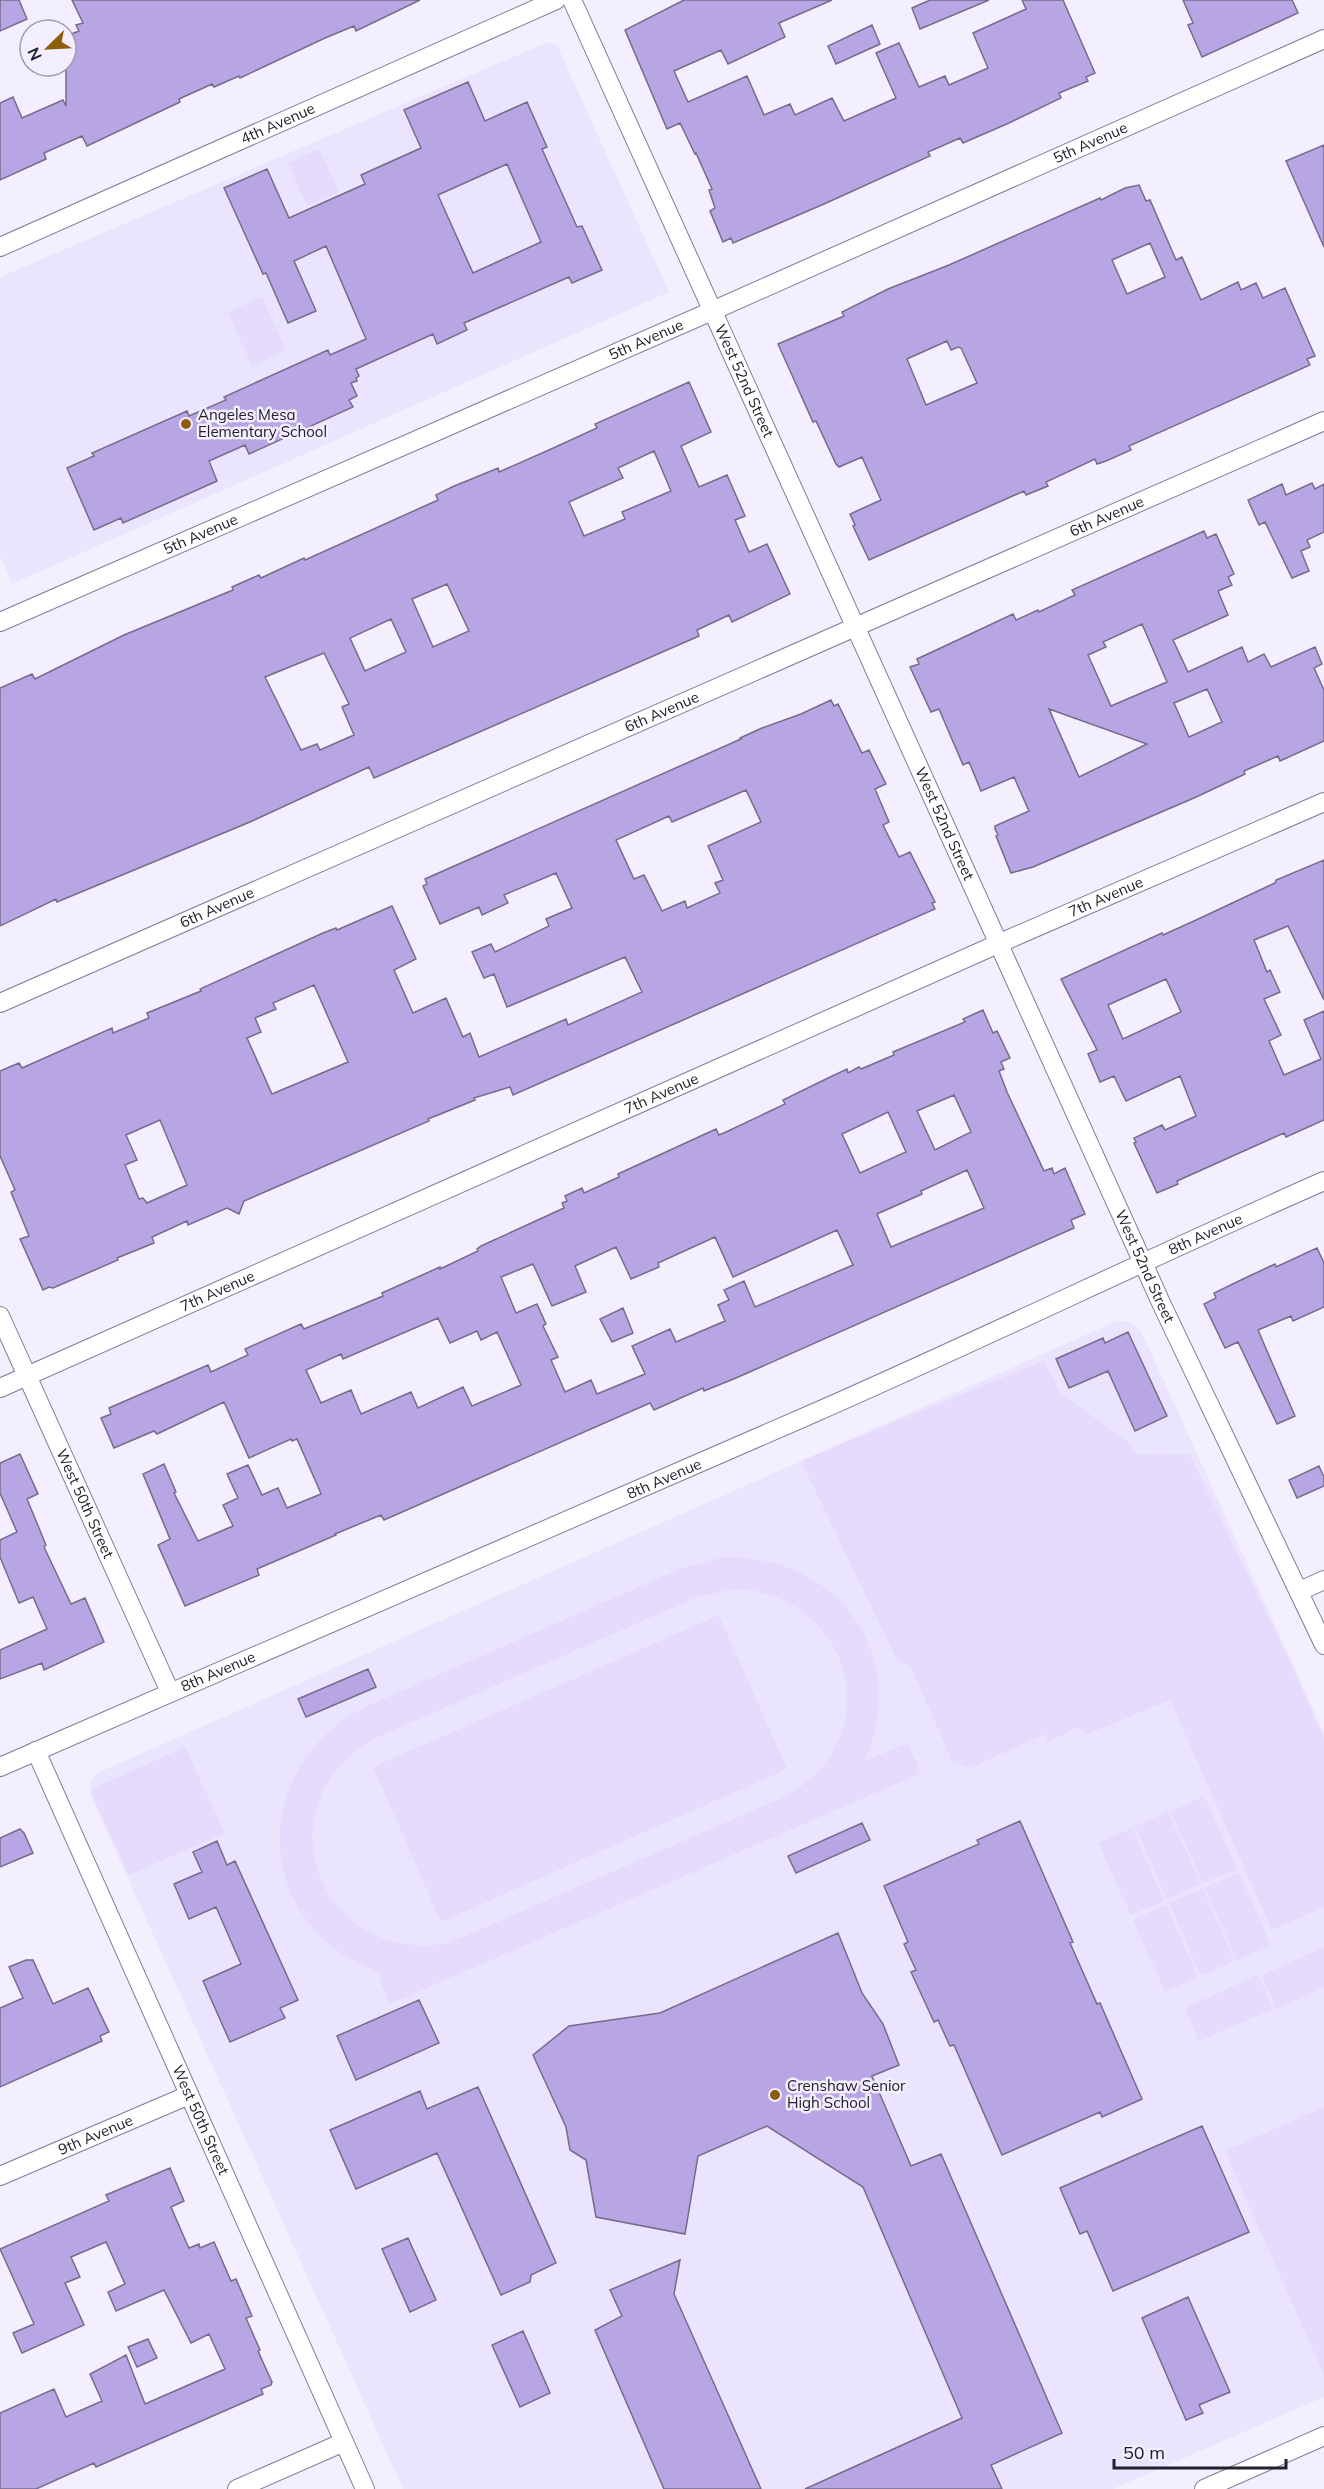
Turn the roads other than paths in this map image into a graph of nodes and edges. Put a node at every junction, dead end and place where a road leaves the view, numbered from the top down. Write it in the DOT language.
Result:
graph roads {
  1 [pos="556,0"];
  2 [pos="572,0"];
  3 [pos="1324,39"];
  4 [pos="0,247"];
  5 [pos="712,311"];
  6 [pos="1324,421"];
  7 [pos="0,622"];
  8 [pos="856,626"];
  9 [pos="1324,802"];
  10 [pos="1000,943"];
  11 [pos="0,1003"];
  12 [pos="1324,1181"];
  13 [pos="1143,1263"];
  14 [pos="0,1316"];
  15 [pos="27,1376"];
  16 [pos="0,1388"];
  17 [pos="1324,1580"];
  18 [pos="1300,1591"];
  19 [pos="1324,1645"];
  20 [pos="170,1692"];
  21 [pos="36,1751"];
  22 [pos="0,1767"];
  23 [pos="189,2095"];
  24 [pos="0,2176"];
  25 [pos="1324,2436"];
  26 [pos="344,2442"];
  27 [pos="237,2489"];
  28 [pos="365,2489"];
  29 [pos="1204,2489"];
  1 -- 4 [label="street, 4th Avenue"];
  2 -- 5 [label="street, West 52nd Street"];
  3 -- 5 [label="street, 5th Avenue"];
  5 -- 7 [label="street, 5th Avenue"];
  5 -- 8 [label="street, West 52nd Street"];
  6 -- 8 [label="street, 6th Avenue"];
  8 -- 10 [label="street, West 52nd Street"];
  8 -- 11 [label="street, 6th Avenue"];
  9 -- 10 [label="street, 7th Avenue"];
  10 -- 13 [label="street, West 52nd Street"];
  10 -- 15 [label="street, 7th Avenue"];
  12 -- 13 [label="street, 8th Avenue"];
  13 -- 18 [label="street, West 52nd Street"];
  13 -- 20 [label="street, 8th Avenue"];
  14 -- 15 [label="street, West 50th Street"];
  15 -- 16 [label="street, 7th Avenue"];
  15 -- 20 [label="street, West 50th Street"];
  17 -- 18 [label="street"];
  18 -- 19 [label="street, West 52nd Street"];
  20 -- 21 [label="street, 8th Avenue"];
  21 -- 22 [label="street, 8th Avenue"];
  21 -- 23 [label="street, West 50th Street"];
  23 -- 24 [label="street, 9th Avenue"];
  23 -- 26 [label="street, West 50th Street"];
  25 -- 29 [label="street"];
  26 -- 27 [label="street"];
  26 -- 28 [label="street, West 50th Street"];
}
